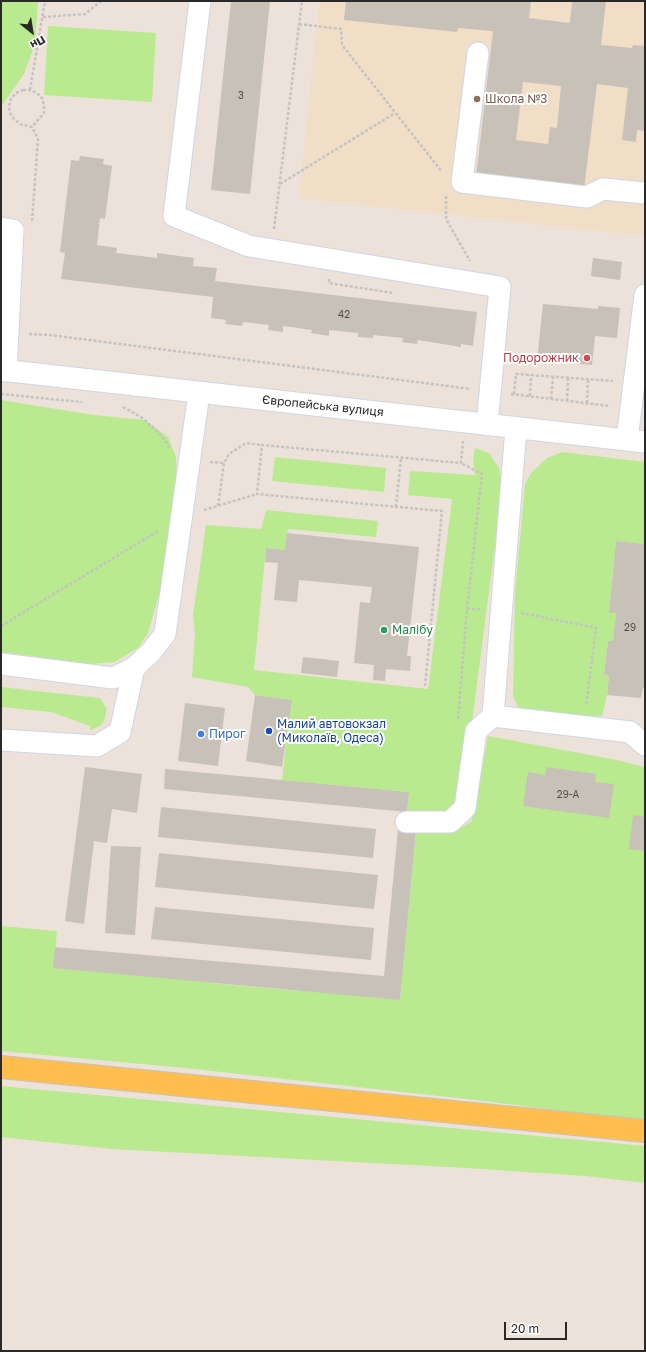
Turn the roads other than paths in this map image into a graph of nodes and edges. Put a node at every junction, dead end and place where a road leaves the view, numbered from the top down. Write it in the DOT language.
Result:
graph roads {
  1 [pos="200,1"];
  2 [pos="478,53"];
  3 [pos="645,193"];
  4 [pos="1,228"];
  5 [pos="645,295"];
  6 [pos="3,371"];
  7 [pos="199,393"];
  8 [pos="487,425"];
  9 [pos="516,428"];
  10 [pos="636,441"];
  11 [pos="1,664"];
  12 [pos="134,668"];
  13 [pos="493,716"];
  14 [pos="640,736"];
  15 [pos="1,740"];
  16 [pos="406,822"];
  17 [pos="1,1067"];
  18 [pos="645,1131"];
  1 -- 8 [label="street"];
  2 -- 3 [label="street"];
  4 -- 6 [label="street"];
  5 -- 10 [label="street"];
  6 -- 7 [label="street, Європейська вулиця"];
  7 -- 8 [label="street, Європейська вулиця"];
  7 -- 12 [label="street"];
  8 -- 9 [label="street, Європейська вулиця"];
  9 -- 10 [label="street, Європейська вулиця"];
  9 -- 13 [label="street"];
  11 -- 12 [label="street"];
  12 -- 15 [label="street"];
  13 -- 14 [label="street"];
  13 -- 16 [label="street"];
  17 -- 18 [label="main road"];
}
